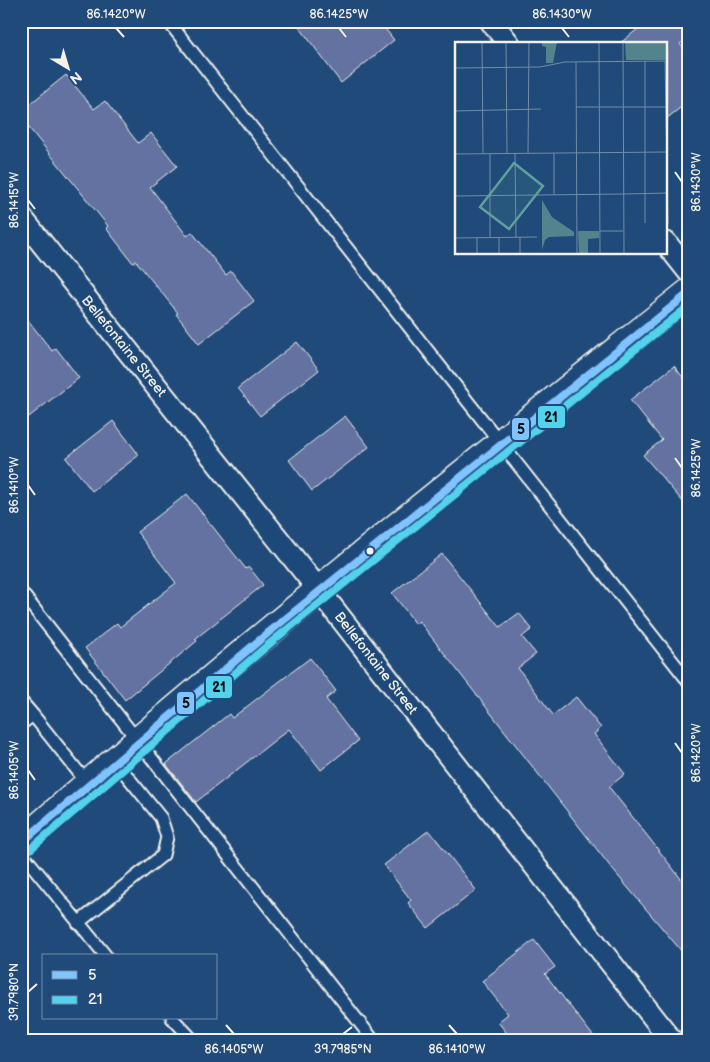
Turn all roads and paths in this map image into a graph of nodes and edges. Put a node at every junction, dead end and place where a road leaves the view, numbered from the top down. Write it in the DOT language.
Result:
graph roads {
  1 [pos="168,21"];
  2 [pos="492,21"];
  3 [pos="508,42"];
  4 [pos="21,217"];
  5 [pos="668,246"];
  6 [pos="689,272"];
  7 [pos="689,293"];
  8 [pos="502,444"];
  9 [pos="320,591"];
  10 [pos="21,592"];
  11 [pos="689,682"];
  12 [pos="21,701"];
  13 [pos="33,715"];
  14 [pos="21,724"];
  15 [pos="138,741"];
  16 [pos="115,760"];
  17 [pos="88,784"];
  18 [pos="21,843"];
  19 [pos="21,852"];
  20 [pos="78,923"];
  21 [pos="104,954"];
  22 [pos="174,1020"];
  23 [pos="194,1041"];
  24 [pos="374,1041"];
  25 [pos="672,1041"];
  1 -- 8 [label="lane"];
  2 -- 3 [label="street"];
  4 -- 9 [label="street, Bellefontaine Street"];
  5 -- 6 [label="street"];
  7 -- 8 [label="main road"];
  8 -- 9 [label="main road"];
  8 -- 11 [label="lane"];
  9 -- 15 [label="main road"];
  9 -- 25 [label="street, Bellefontaine Street"];
  10 -- 15 [label="lane"];
  12 -- 13 [label="lane"];
  13 -- 14 [label="lane"];
  13 -- 17 [label="lane"];
  15 -- 16 [label="main road"];
  15 -- 24 [label="lane"];
  16 -- 17 [label="main road"];
  16 -- 20 [label="lane"];
  17 -- 18 [label="main road"];
  19 -- 20 [label="lane"];
  20 -- 21 [label="lane"];
  22 -- 23 [label="lane"];
}
